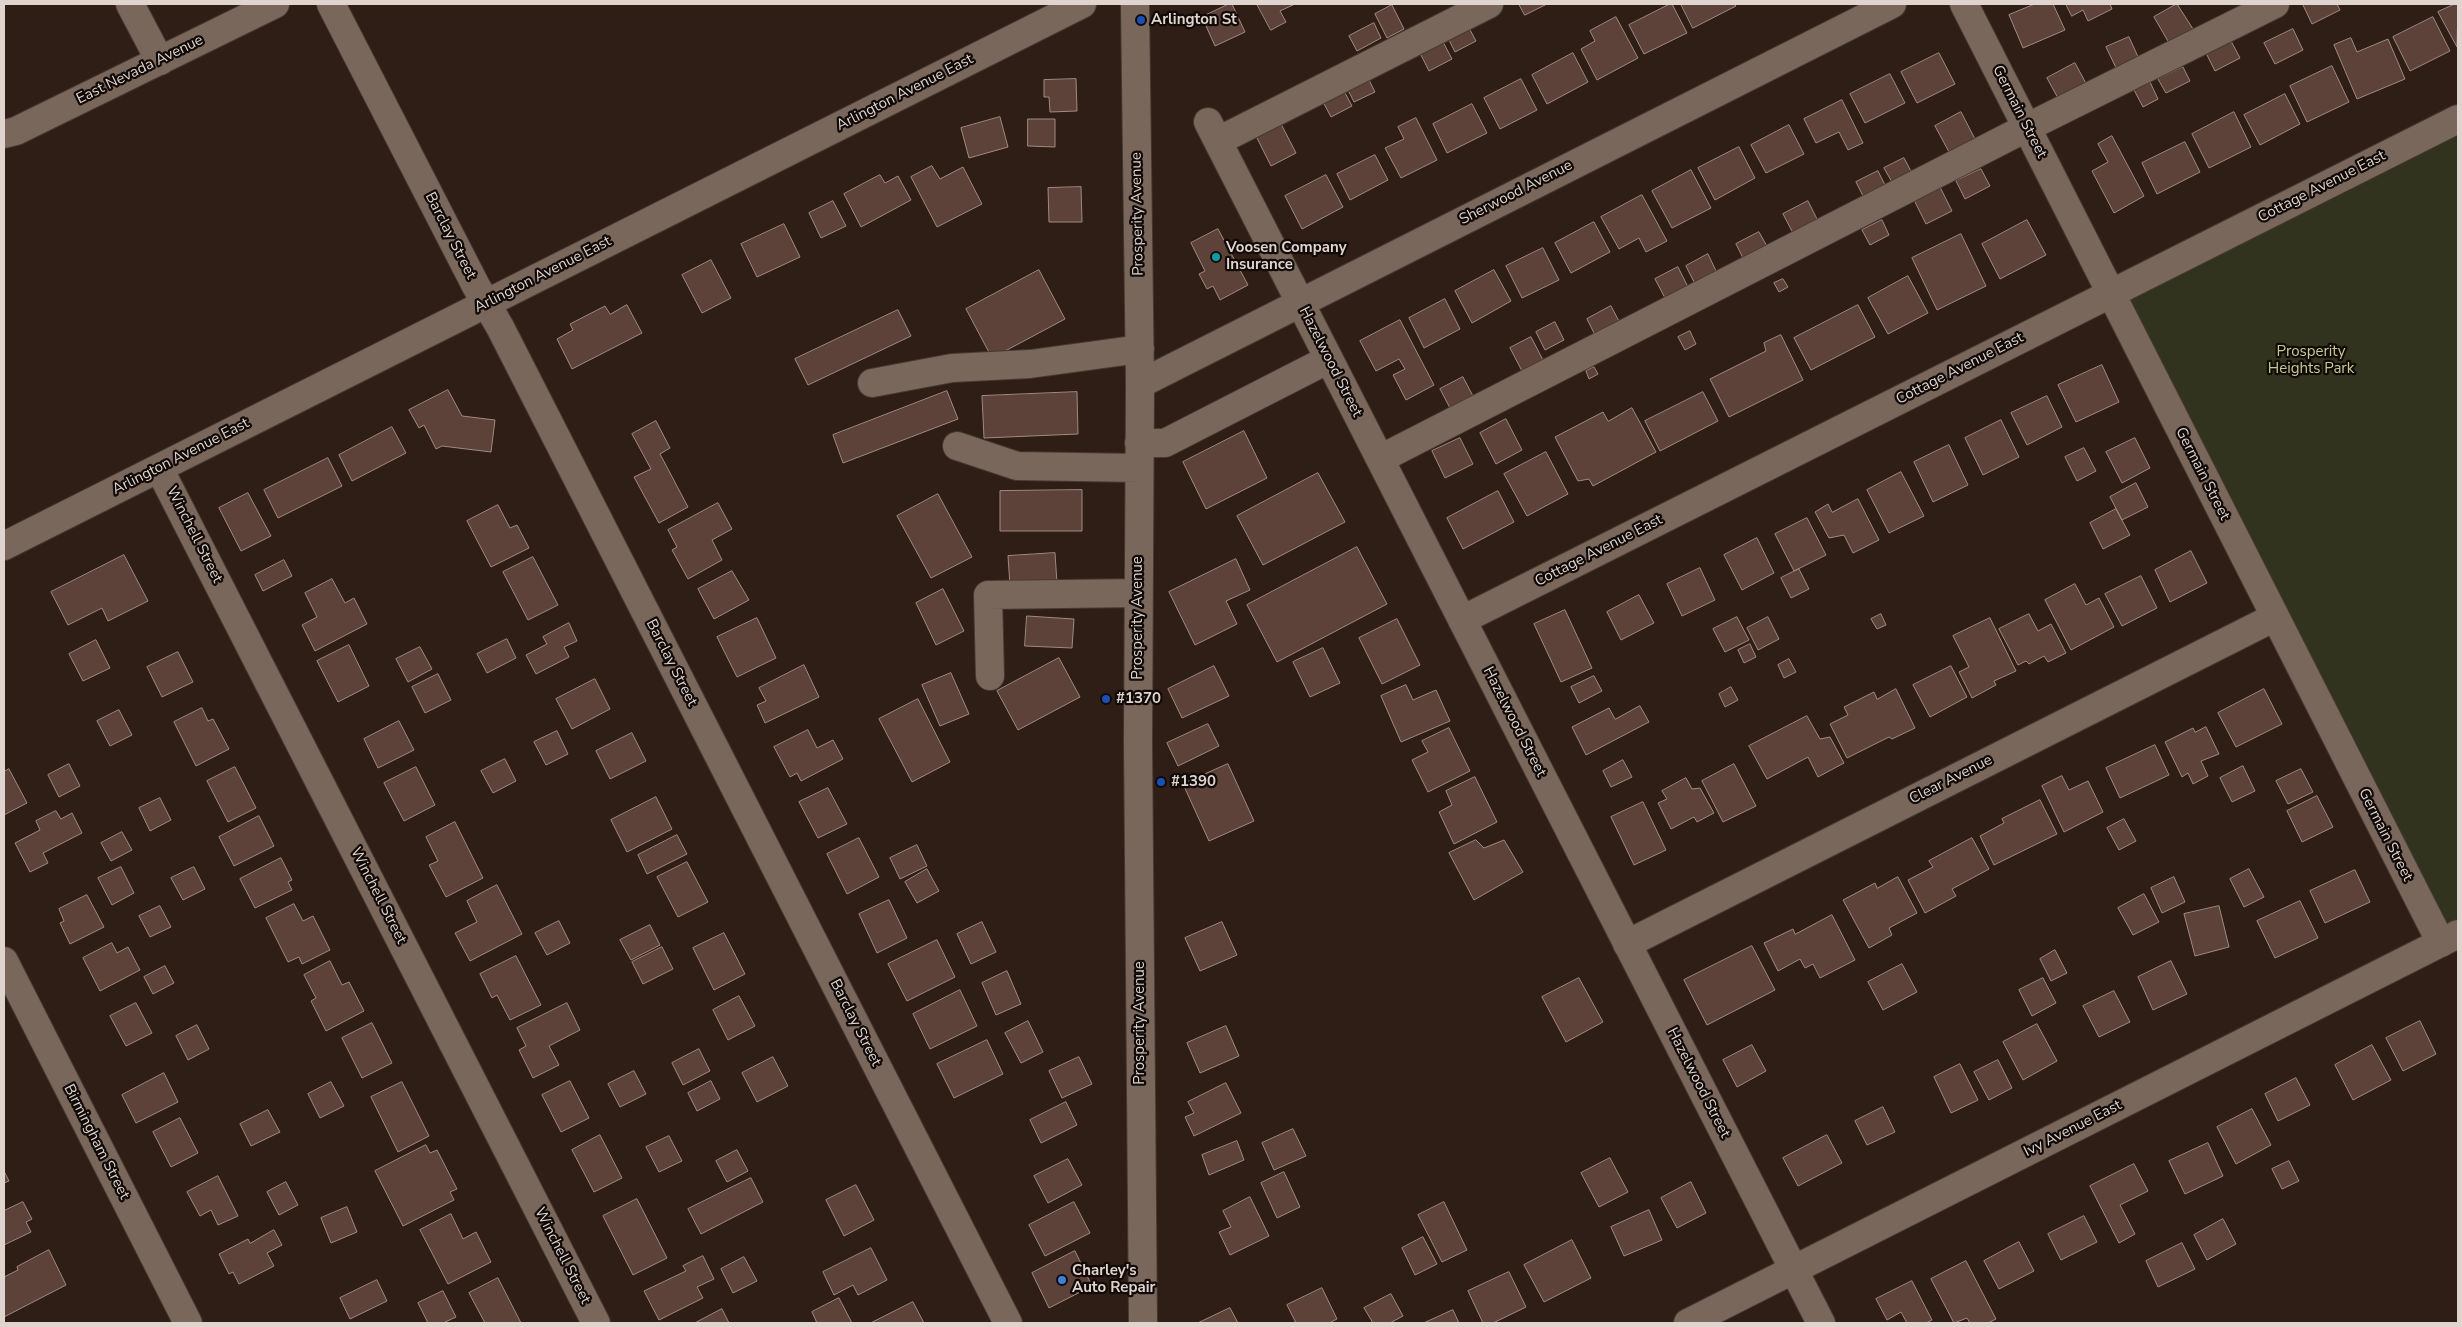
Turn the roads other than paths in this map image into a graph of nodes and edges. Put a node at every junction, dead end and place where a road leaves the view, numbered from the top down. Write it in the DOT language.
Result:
graph roads {
  1 [pos="130,4"];
  2 [pos="275,4"];
  3 [pos="331,4"];
  4 [pos="1082,4"];
  5 [pos="1135,4"];
  6 [pos="1489,4"];
  7 [pos="1892,4"];
  8 [pos="1964,4"];
  9 [pos="2276,4"];
  10 [pos="160,61"];
  11 [pos="2458,118"];
  12 [pos="2026,128"];
  13 [pos="4,134"];
  14 [pos="2111,294"];
  15 [pos="1300,302"];
  16 [pos="486,304"];
  17 [pos="1140,349"];
  18 [pos="1329,358"];
  19 [pos="872,383"];
  20 [pos="1140,384"];
  21 [pos="957,446"];
  22 [pos="1139,456"];
  23 [pos="1380,459"];
  24 [pos="159,468"];
  25 [pos="4,546"];
  26 [pos="1138,594"];
  27 [pos="2275,617"];
  28 [pos="1462,620"];
  29 [pos="990,676"];
  30 [pos="2450,939"];
  31 [pos="1627,944"];
  32 [pos="4,962"];
  33 [pos="1794,1271"];
  34 [pos="188,1323"];
  35 [pos="596,1323"];
  36 [pos="1008,1323"];
  37 [pos="1143,1323"];
  38 [pos="1688,1323"];
  39 [pos="1821,1323"];
  1 -- 10 [label="street"];
  2 -- 10 [label="street, East Nevada Avenue"];
  3 -- 16 [label="street, Barclay Street"];
  4 -- 16 [label="street, Arlington Avenue East"];
  5 -- 17 [label="street, Prosperity Avenue"];
  6 -- 15 [label="street, Hazelwood Street"];
  7 -- 15 [label="street, Sherwood Avenue"];
  8 -- 12 [label="street, Germain Street"];
  9 -- 12 [label="street"];
  10 -- 13 [label="street, East Nevada Avenue"];
  11 -- 14 [label="street, Cottage Avenue East"];
  12 -- 14 [label="street, Germain Street"];
  12 -- 23 [label="street"];
  14 -- 27 [label="street, Germain Street"];
  14 -- 28 [label="street, Cottage Avenue East"];
  15 -- 18 [label="street, Hazelwood Street"];
  15 -- 20 [label="street, Sherwood Avenue"];
  16 -- 24 [label="street, Arlington Avenue East"];
  16 -- 36 [label="street, Barclay Street"];
  17 -- 19 [label="street"];
  17 -- 20 [label="street, Prosperity Avenue"];
  18 -- 22 [label="street"];
  18 -- 23 [label="street, Hazelwood Street"];
  20 -- 22 [label="street, Prosperity Avenue"];
  21 -- 22 [label="street"];
  22 -- 26 [label="street, Prosperity Avenue"];
  23 -- 28 [label="street, Hazelwood Street"];
  24 -- 25 [label="street, Arlington Avenue East"];
  24 -- 35 [label="street, Winchell Street"];
  26 -- 29 [label="street"];
  26 -- 37 [label="street, Prosperity Avenue"];
  27 -- 30 [label="street, Germain Street"];
  27 -- 31 [label="street, Clear Avenue"];
  28 -- 31 [label="street, Hazelwood Street"];
  30 -- 33 [label="street, Ivy Avenue East"];
  31 -- 33 [label="street, Hazelwood Street"];
  32 -- 34 [label="street, Birmingham Street"];
  33 -- 38 [label="street, Ivy Avenue East"];
  33 -- 39 [label="street, Hazelwood Street"];
}
